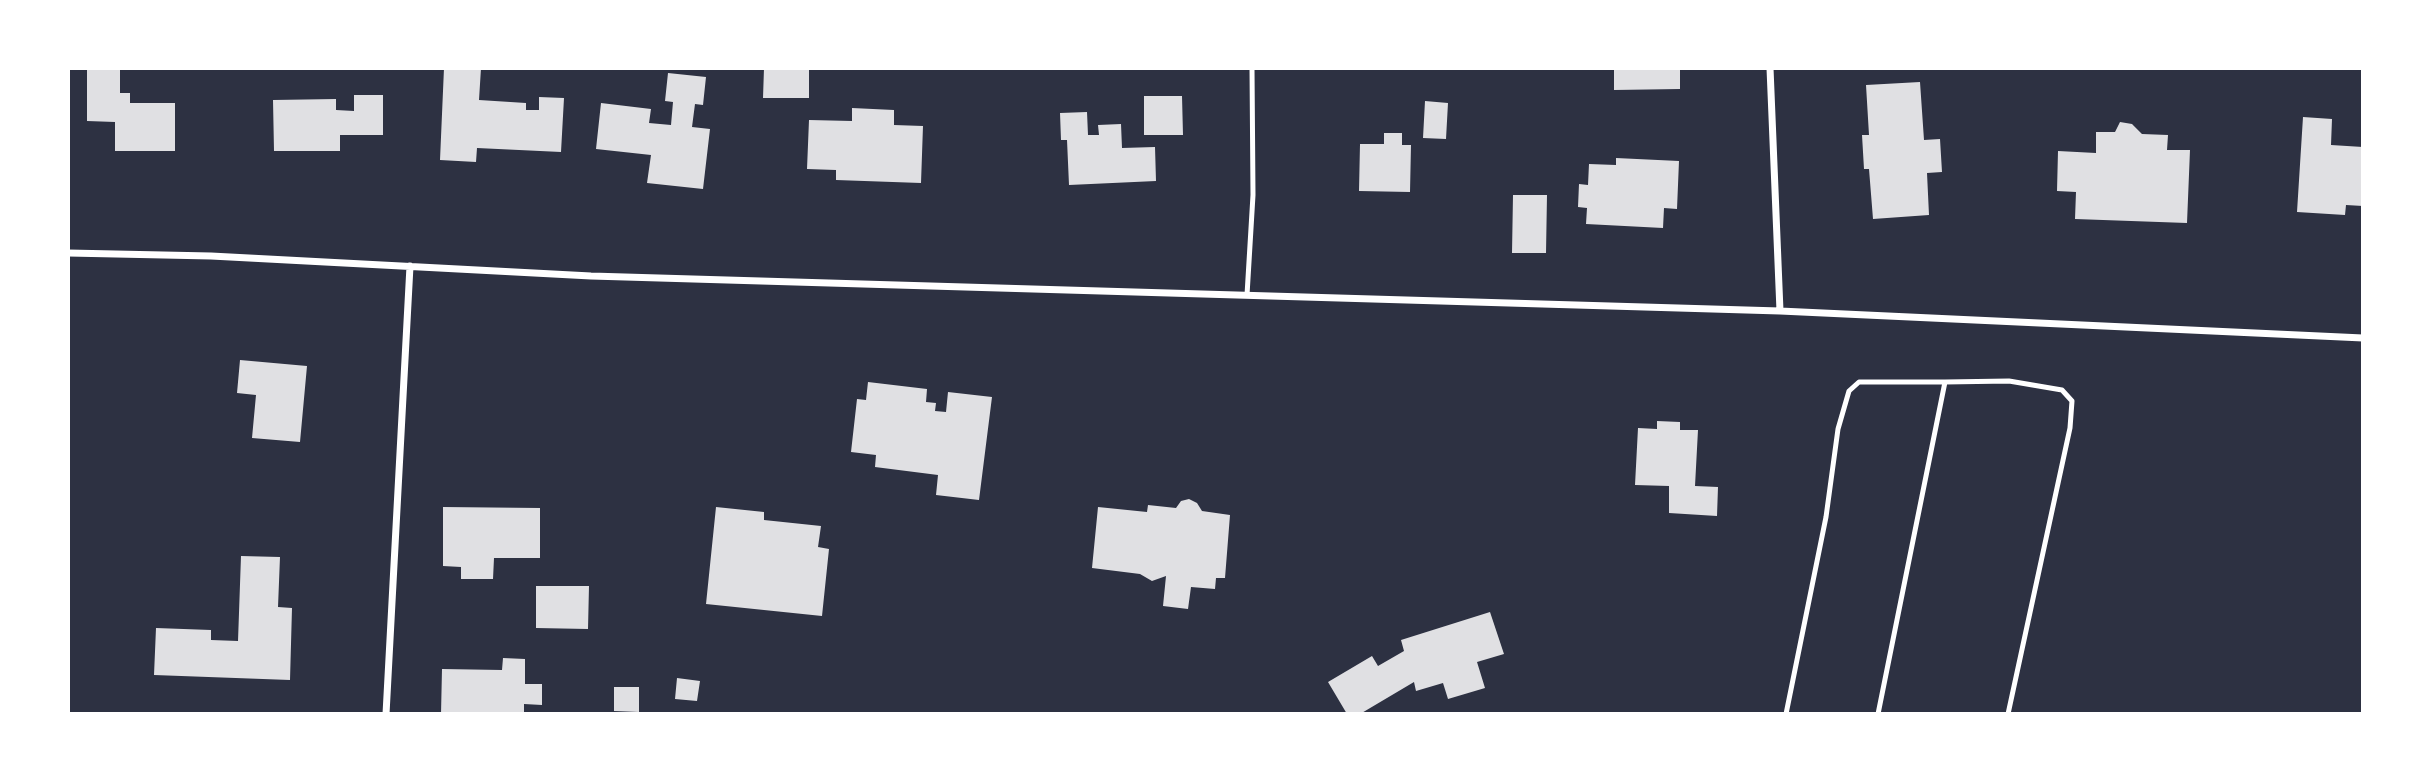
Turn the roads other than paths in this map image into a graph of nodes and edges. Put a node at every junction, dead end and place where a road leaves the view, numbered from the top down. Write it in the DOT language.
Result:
graph roads {
  1 [pos="1251,68"];
  2 [pos="1770,68"];
  3 [pos="68,253"];
  4 [pos="410,266"];
  5 [pos="1247,295"];
  6 [pos="1780,311"];
  7 [pos="2363,338"];
  8 [pos="1945,382"];
  9 [pos="386,714"];
  10 [pos="1786,714"];
  11 [pos="1878,714"];
  12 [pos="2008,714"];
  1 -- 5 [label="lane"];
  2 -- 6 [label="street"];
  3 -- 4 [label="street"];
  4 -- 5 [label="street"];
  4 -- 9 [label="street"];
  5 -- 6 [label="street"];
  6 -- 7 [label="street"];
  8 -- 10 [label="lane"];
  8 -- 11 [label="lane"];
  8 -- 12 [label="lane"];
}
